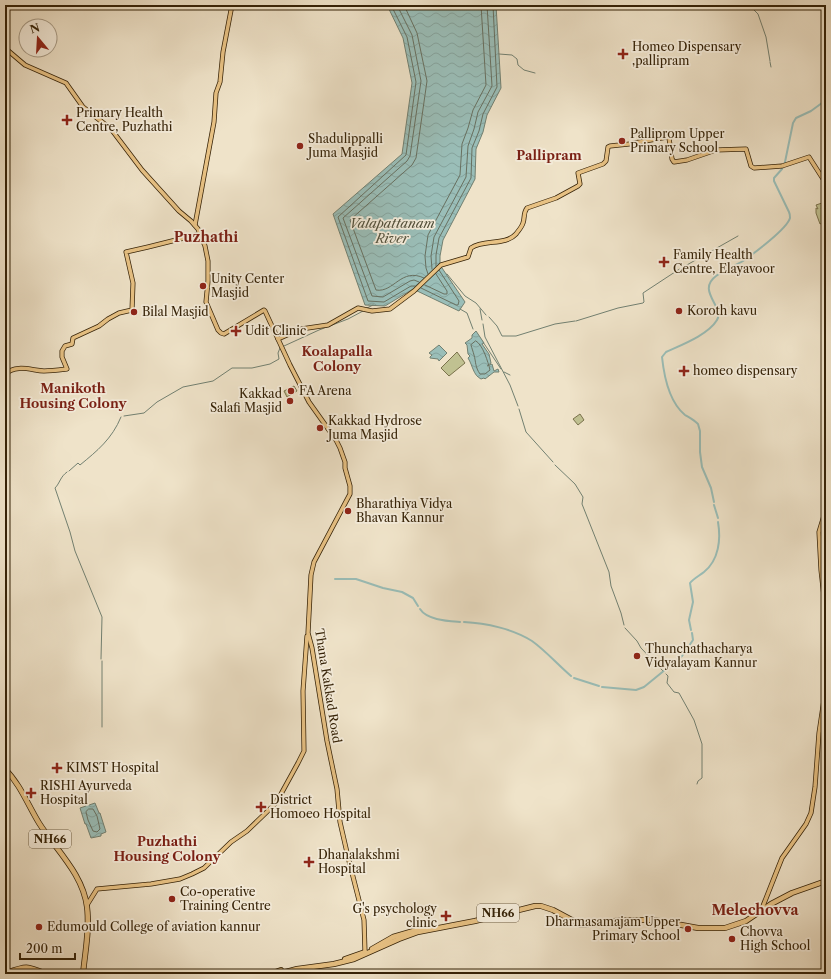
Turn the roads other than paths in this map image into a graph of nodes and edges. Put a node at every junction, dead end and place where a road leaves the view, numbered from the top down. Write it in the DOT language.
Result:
graph roads {
  1 [pos="232,5"];
  2 [pos="5,48"];
  3 [pos="826,182"];
  4 [pos="195,225"];
  5 [pos="200,234"];
  6 [pos="278,339"];
  7 [pos="5,374"];
  8 [pos="826,509"];
  9 [pos="826,615"];
  10 [pos="308,633"];
  11 [pos="826,686"];
  12 [pos="5,769"];
  13 [pos="5,773"];
  14 [pos="826,882"];
  15 [pos="763,902"];
  16 [pos="86,907"];
  17 [pos="767,907"];
  18 [pos="761,911"];
  19 [pos="365,953"];
  20 [pos="82,970"];
  21 [pos="5,972"];
  22 [pos="8,974"];
  23 [pos="40,974"];
  24 [pos="48,974"];
  25 [pos="270,974"];
  26 [pos="278,974"];
  1 -- 4 [label="main road"];
  2 -- 4 [label="main road, Thana Kakkad Road"];
  3 -- 6 [label="main road"];
  4 -- 5 [label="main road, Thana Kakkad Road"];
  5 -- 6 [label="main road, Thana Kakkad Road"];
  5 -- 7 [label="main road"];
  6 -- 10 [label="main road, Thana Kakkad Road"];
  8 -- 9 [label="main road"];
  10 -- 16 [label="main road"];
  10 -- 19 [label="main road, Thana Kakkad Road"];
  11 -- 15 [label="main road"];
  12 -- 16 [label="highway, NH66"];
  13 -- 16 [label="highway, NH66"];
  14 -- 17 [label="highway, NH66"];
  15 -- 17 [label="main road"];
  15 -- 18 [label="main road"];
  16 -- 20 [label="highway, NH66"];
  17 -- 18 [label="highway, NH66"];
  18 -- 19 [label="highway, NH66"];
  19 -- 25 [label="highway, NH66"];
  19 -- 26 [label="highway, NH66"];
  21 -- 24 [label="main road"];
  22 -- 23 [label="main road"];
}
